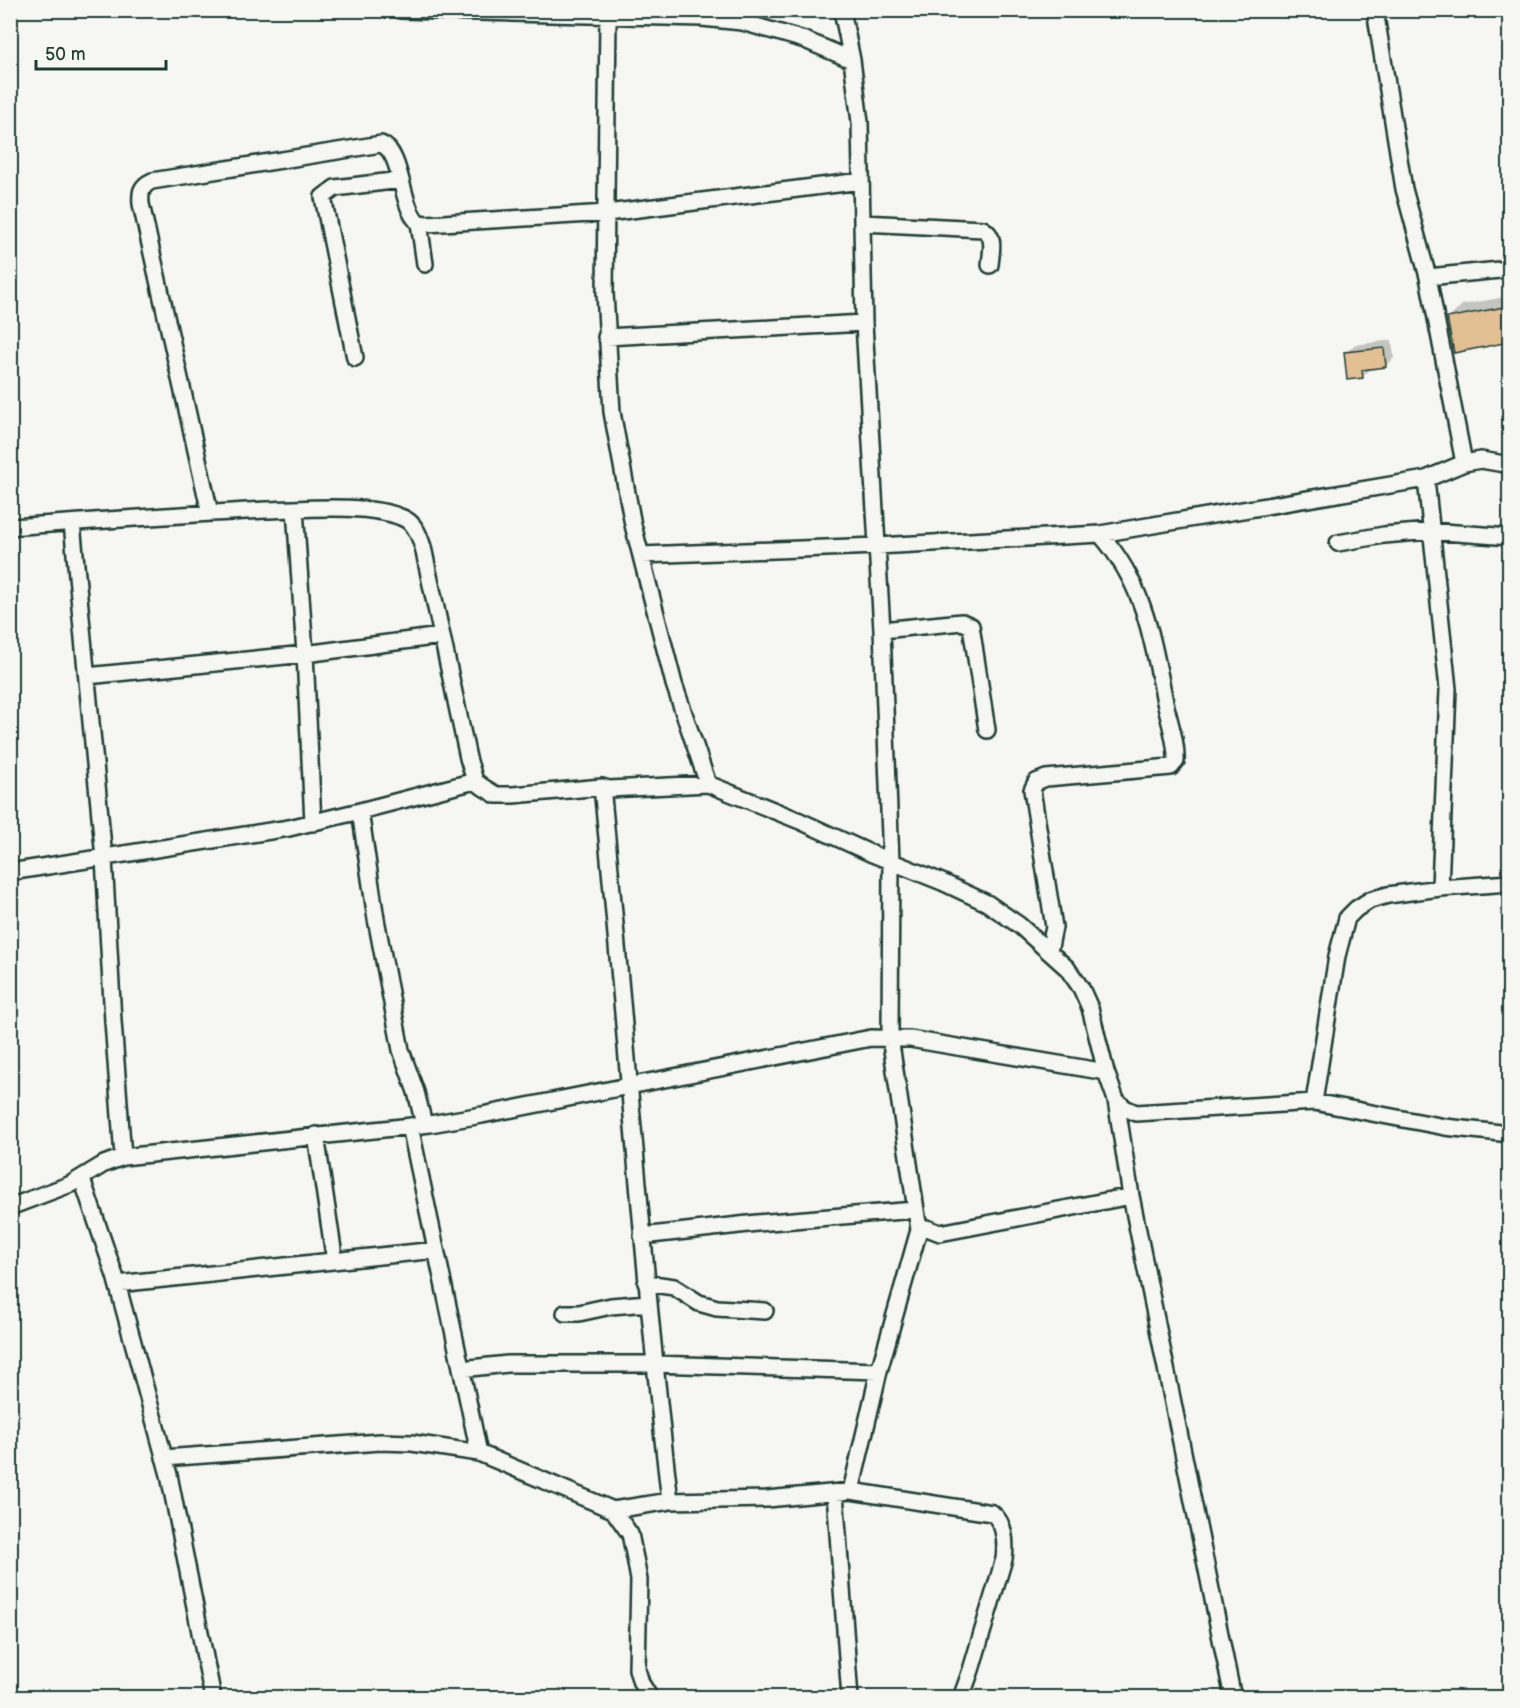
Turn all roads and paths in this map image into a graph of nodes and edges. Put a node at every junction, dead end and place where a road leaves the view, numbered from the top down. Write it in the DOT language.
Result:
graph roads {
  1 [pos="400,10"];
  2 [pos="842,10"];
  3 [pos="1376,10"];
  4 [pos="608,16"];
  5 [pos="852,60"];
  6 [pos="401,180"];
  7 [pos="861,181"];
  8 [pos="607,213"];
  9 [pos="418,223"];
  10 [pos="863,223"];
  11 [pos="425,264"];
  12 [pos="990,265"];
  13 [pos="1509,269"];
  14 [pos="1428,277"];
  15 [pos="864,323"];
  16 [pos="606,337"];
  17 [pos="355,358"];
  18 [pos="1464,463"];
  19 [pos="1509,465"];
  20 [pos="1426,479"];
  21 [pos="296,509"];
  22 [pos="210,513"];
  23 [pos="72,523"];
  24 [pos="10,527"];
  25 [pos="1430,531"];
  26 [pos="1100,534"];
  27 [pos="1509,537"];
  28 [pos="1338,543"];
  29 [pos="878,546"];
  30 [pos="641,555"];
  31 [pos="882,630"];
  32 [pos="441,636"];
  33 [pos="305,654"];
  34 [pos="87,676"];
  35 [pos="987,730"];
  36 [pos="475,781"];
  37 [pos="708,784"];
  38 [pos="602,787"];
  39 [pos="360,811"];
  40 [pos="313,823"];
  41 [pos="104,858"];
  42 [pos="891,862"];
  43 [pos="10,872"];
  44 [pos="1509,883"];
  45 [pos="1440,888"];
  46 [pos="1049,952"];
  47 [pos="890,1037"];
  48 [pos="1106,1072"];
  49 [pos="628,1086"];
  50 [pos="1116,1100"];
  51 [pos="1314,1102"];
  52 [pos="1136,1113"];
  53 [pos="417,1125"];
  54 [pos="1120,1130"];
  55 [pos="1509,1134"];
  56 [pos="316,1136"];
  57 [pos="123,1156"];
  58 [pos="82,1179"];
  59 [pos="1131,1196"];
  60 [pos="10,1207"];
  61 [pos="915,1210"];
  62 [pos="919,1230"];
  63 [pos="642,1236"];
  64 [pos="333,1249"];
  65 [pos="436,1250"];
  66 [pos="646,1283"];
  67 [pos="117,1284"];
  68 [pos="648,1303"];
  69 [pos="765,1311"];
  70 [pos="565,1313"];
  71 [pos="654,1364"];
  72 [pos="461,1369"];
  73 [pos="879,1371"];
  74 [pos="479,1453"];
  75 [pos="164,1458"];
  76 [pos="843,1492"];
  77 [pos="670,1501"];
  78 [pos="613,1510"];
  79 [pos="213,1698"];
  80 [pos="650,1698"];
  81 [pos="850,1698"];
  82 [pos="961,1698"];
  83 [pos="1233,1698"];
  1 -- 4 [label="street"];
  2 -- 5 [label="street"];
  3 -- 14 [label="street"];
  4 -- 5 [label="street"];
  4 -- 8 [label="street"];
  5 -- 7 [label="street"];
  6 -- 9 [label="street"];
  6 -- 17 [label="street"];
  6 -- 22 [label="street"];
  7 -- 8 [label="street"];
  7 -- 10 [label="street"];
  8 -- 9 [label="street"];
  8 -- 16 [label="street"];
  9 -- 11 [label="street"];
  10 -- 12 [label="street"];
  10 -- 15 [label="street"];
  13 -- 14 [label="street"];
  14 -- 18 [label="street"];
  15 -- 16 [label="street"];
  15 -- 29 [label="street"];
  16 -- 30 [label="street"];
  18 -- 19 [label="street"];
  18 -- 20 [label="street"];
  20 -- 25 [label="street"];
  20 -- 26 [label="street"];
  21 -- 22 [label="street"];
  21 -- 32 [label="street"];
  21 -- 33 [label="street"];
  22 -- 23 [label="street"];
  23 -- 24 [label="street"];
  23 -- 34 [label="street"];
  25 -- 27 [label="street"];
  25 -- 28 [label="street"];
  25 -- 45 [label="street"];
  26 -- 29 [label="street"];
  26 -- 46 [label="street"];
  29 -- 30 [label="street"];
  29 -- 31 [label="street"];
  30 -- 37 [label="street"];
  31 -- 35 [label="street"];
  31 -- 42 [label="street"];
  32 -- 33 [label="street"];
  32 -- 36 [label="street"];
  33 -- 34 [label="street"];
  33 -- 40 [label="street"];
  34 -- 41 [label="street"];
  36 -- 38 [label="street"];
  36 -- 39 [label="street"];
  37 -- 38 [label="street"];
  37 -- 42 [label="street"];
  38 -- 49 [label="street"];
  39 -- 40 [label="street"];
  39 -- 53 [label="street"];
  40 -- 41 [label="street"];
  41 -- 43 [label="street"];
  41 -- 57 [label="street"];
  42 -- 46 [label="street"];
  42 -- 47 [label="street"];
  44 -- 45 [label="street"];
  45 -- 51 [label="street"];
  46 -- 48 [label="street"];
  47 -- 48 [label="street"];
  47 -- 49 [label="street"];
  47 -- 61 [label="street"];
  48 -- 50 [label="street"];
  49 -- 53 [label="street"];
  49 -- 63 [label="street"];
  50 -- 52 [label="street"];
  50 -- 54 [label="street"];
  51 -- 52 [label="street"];
  51 -- 55 [label="street"];
  52 -- 54 [label="street"];
  53 -- 56 [label="street"];
  53 -- 65 [label="street"];
  54 -- 59 [label="street"];
  56 -- 57 [label="street"];
  56 -- 64 [label="street"];
  57 -- 58 [label="street"];
  58 -- 60 [label="street"];
  58 -- 67 [label="street"];
  59 -- 62 [label="street"];
  59 -- 83 [label="street"];
  61 -- 62 [label="street"];
  61 -- 63 [label="street"];
  62 -- 73 [label="street"];
  63 -- 66 [label="street"];
  65 -- 67 [label="street"];
  65 -- 72 [label="street"];
  66 -- 68 [label="street"];
  66 -- 69 [label="street"];
  67 -- 75 [label="street"];
  68 -- 70 [label="street"];
  68 -- 71 [label="street"];
  71 -- 72 [label="street"];
  71 -- 73 [label="street"];
  71 -- 77 [label="street"];
  72 -- 74 [label="street"];
  73 -- 76 [label="street"];
  74 -- 75 [label="street"];
  74 -- 78 [label="street"];
  75 -- 79 [label="street"];
  76 -- 77 [label="street"];
  76 -- 81 [label="street"];
  76 -- 82 [label="street"];
  77 -- 78 [label="street"];
  78 -- 80 [label="street"];
}
